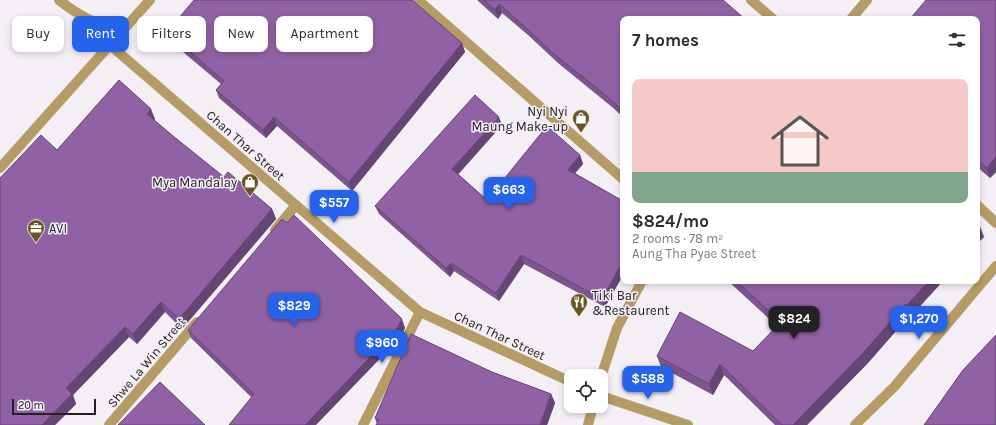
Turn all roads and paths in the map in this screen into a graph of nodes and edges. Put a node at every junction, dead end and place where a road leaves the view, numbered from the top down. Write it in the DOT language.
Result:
graph roads {
  1 [pos="59,0"];
  2 [pos="150,0"];
  3 [pos="418,0"];
  4 [pos="752,0"];
  5 [pos="867,0"];
  6 [pos="82,16"];
  7 [pos="770,16"];
  8 [pos="854,16"];
  9 [pos="129,23"];
  10 [pos="104,52"];
  11 [pos="118,52"];
  12 [pos="0,168"];
  13 [pos="620,176"];
  14 [pos="296,206"];
  15 [pos="980,208"];
  16 [pos="996,223"];
  17 [pos="271,235"];
  18 [pos="996,266"];
  19 [pos="640,284"];
  20 [pos="205,312"];
  21 [pos="420,312"];
  22 [pos="604,369"];
  23 [pos="564,379"];
  24 [pos="608,398"];
  25 [pos="591,413"];
  26 [pos="109,425"];
  27 [pos="363,425"];
  28 [pos="588,425"];
  29 [pos="688,425"];
  30 [pos="855,425"];
  1 -- 6 [label="street"];
  2 -- 9 [label="street"];
  3 -- 13 [label="street"];
  4 -- 7 [label="street"];
  5 -- 8 [label="street"];
  10 -- 12 [label="street"];
  11 -- 14 [label="street, Chan Thar Street"];
  14 -- 17 [label="street"];
  14 -- 21 [label="street, Chan Thar Street"];
  15 -- 16 [label="street"];
  18 -- 30 [label="street"];
  19 -- 22 [label="street"];
  20 -- 26 [label="street, Shwe La Win Street"];
  21 -- 23 [label="street, Chan Thar Street"];
  21 -- 27 [label="street"];
  24 -- 29 [label="street"];
  25 -- 28 [label="street"];
}
